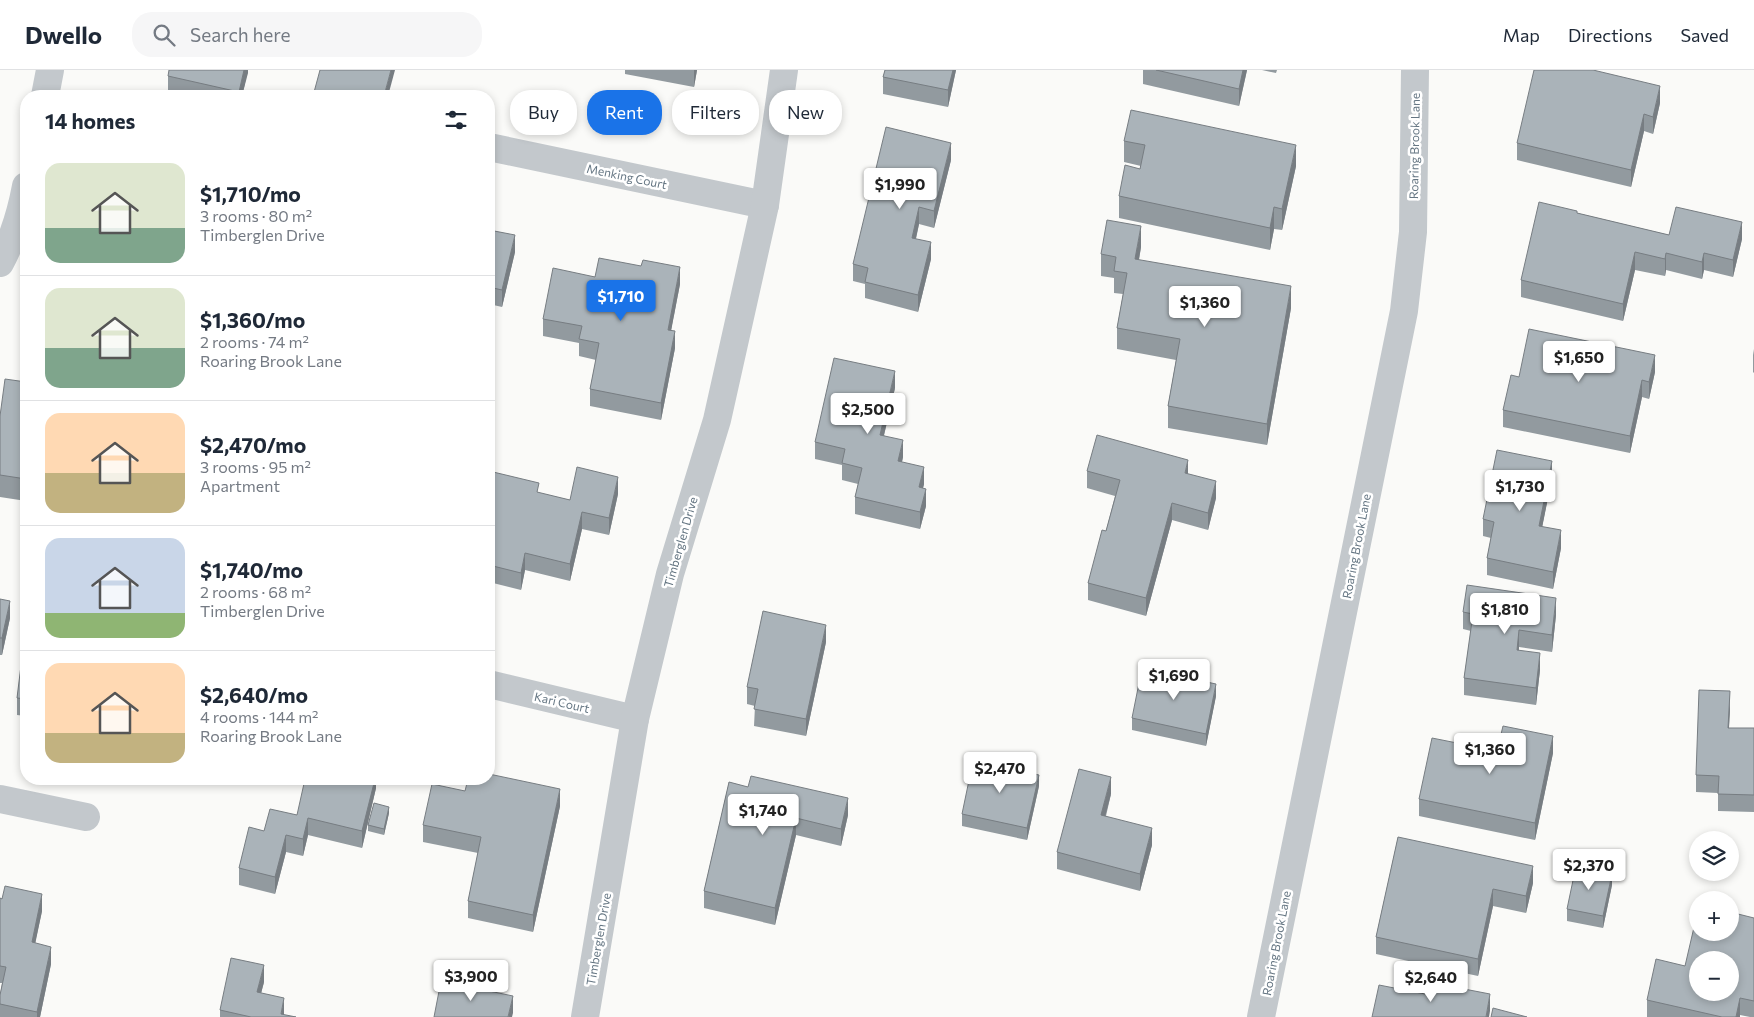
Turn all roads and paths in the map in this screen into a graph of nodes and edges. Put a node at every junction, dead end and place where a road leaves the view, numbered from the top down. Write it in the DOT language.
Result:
graph roads {
  1 [pos="50,70"];
  2 [pos="784,70"];
  3 [pos="1415,70"];
  4 [pos="46,90"];
  5 [pos="495,148"];
  6 [pos="765,205"];
  7 [pos="20,214"];
  8 [pos="0,263"];
  9 [pos="495,685"];
  10 [pos="635,719"];
  11 [pos="0,799"];
  12 [pos="86,817"];
  13 [pos="584,1017"];
  14 [pos="1261,1017"];
  1 -- 4 [label="street"];
  2 -- 6 [label="street, Timberglen Drive"];
  3 -- 14 [label="street, Roaring Brook Lane"];
  5 -- 6 [label="street, Menking Court"];
  6 -- 10 [label="street, Timberglen Drive"];
  7 -- 8 [label="street"];
  9 -- 10 [label="street, Kari Court"];
  10 -- 13 [label="street, Timberglen Drive"];
  11 -- 12 [label="street"];
}
